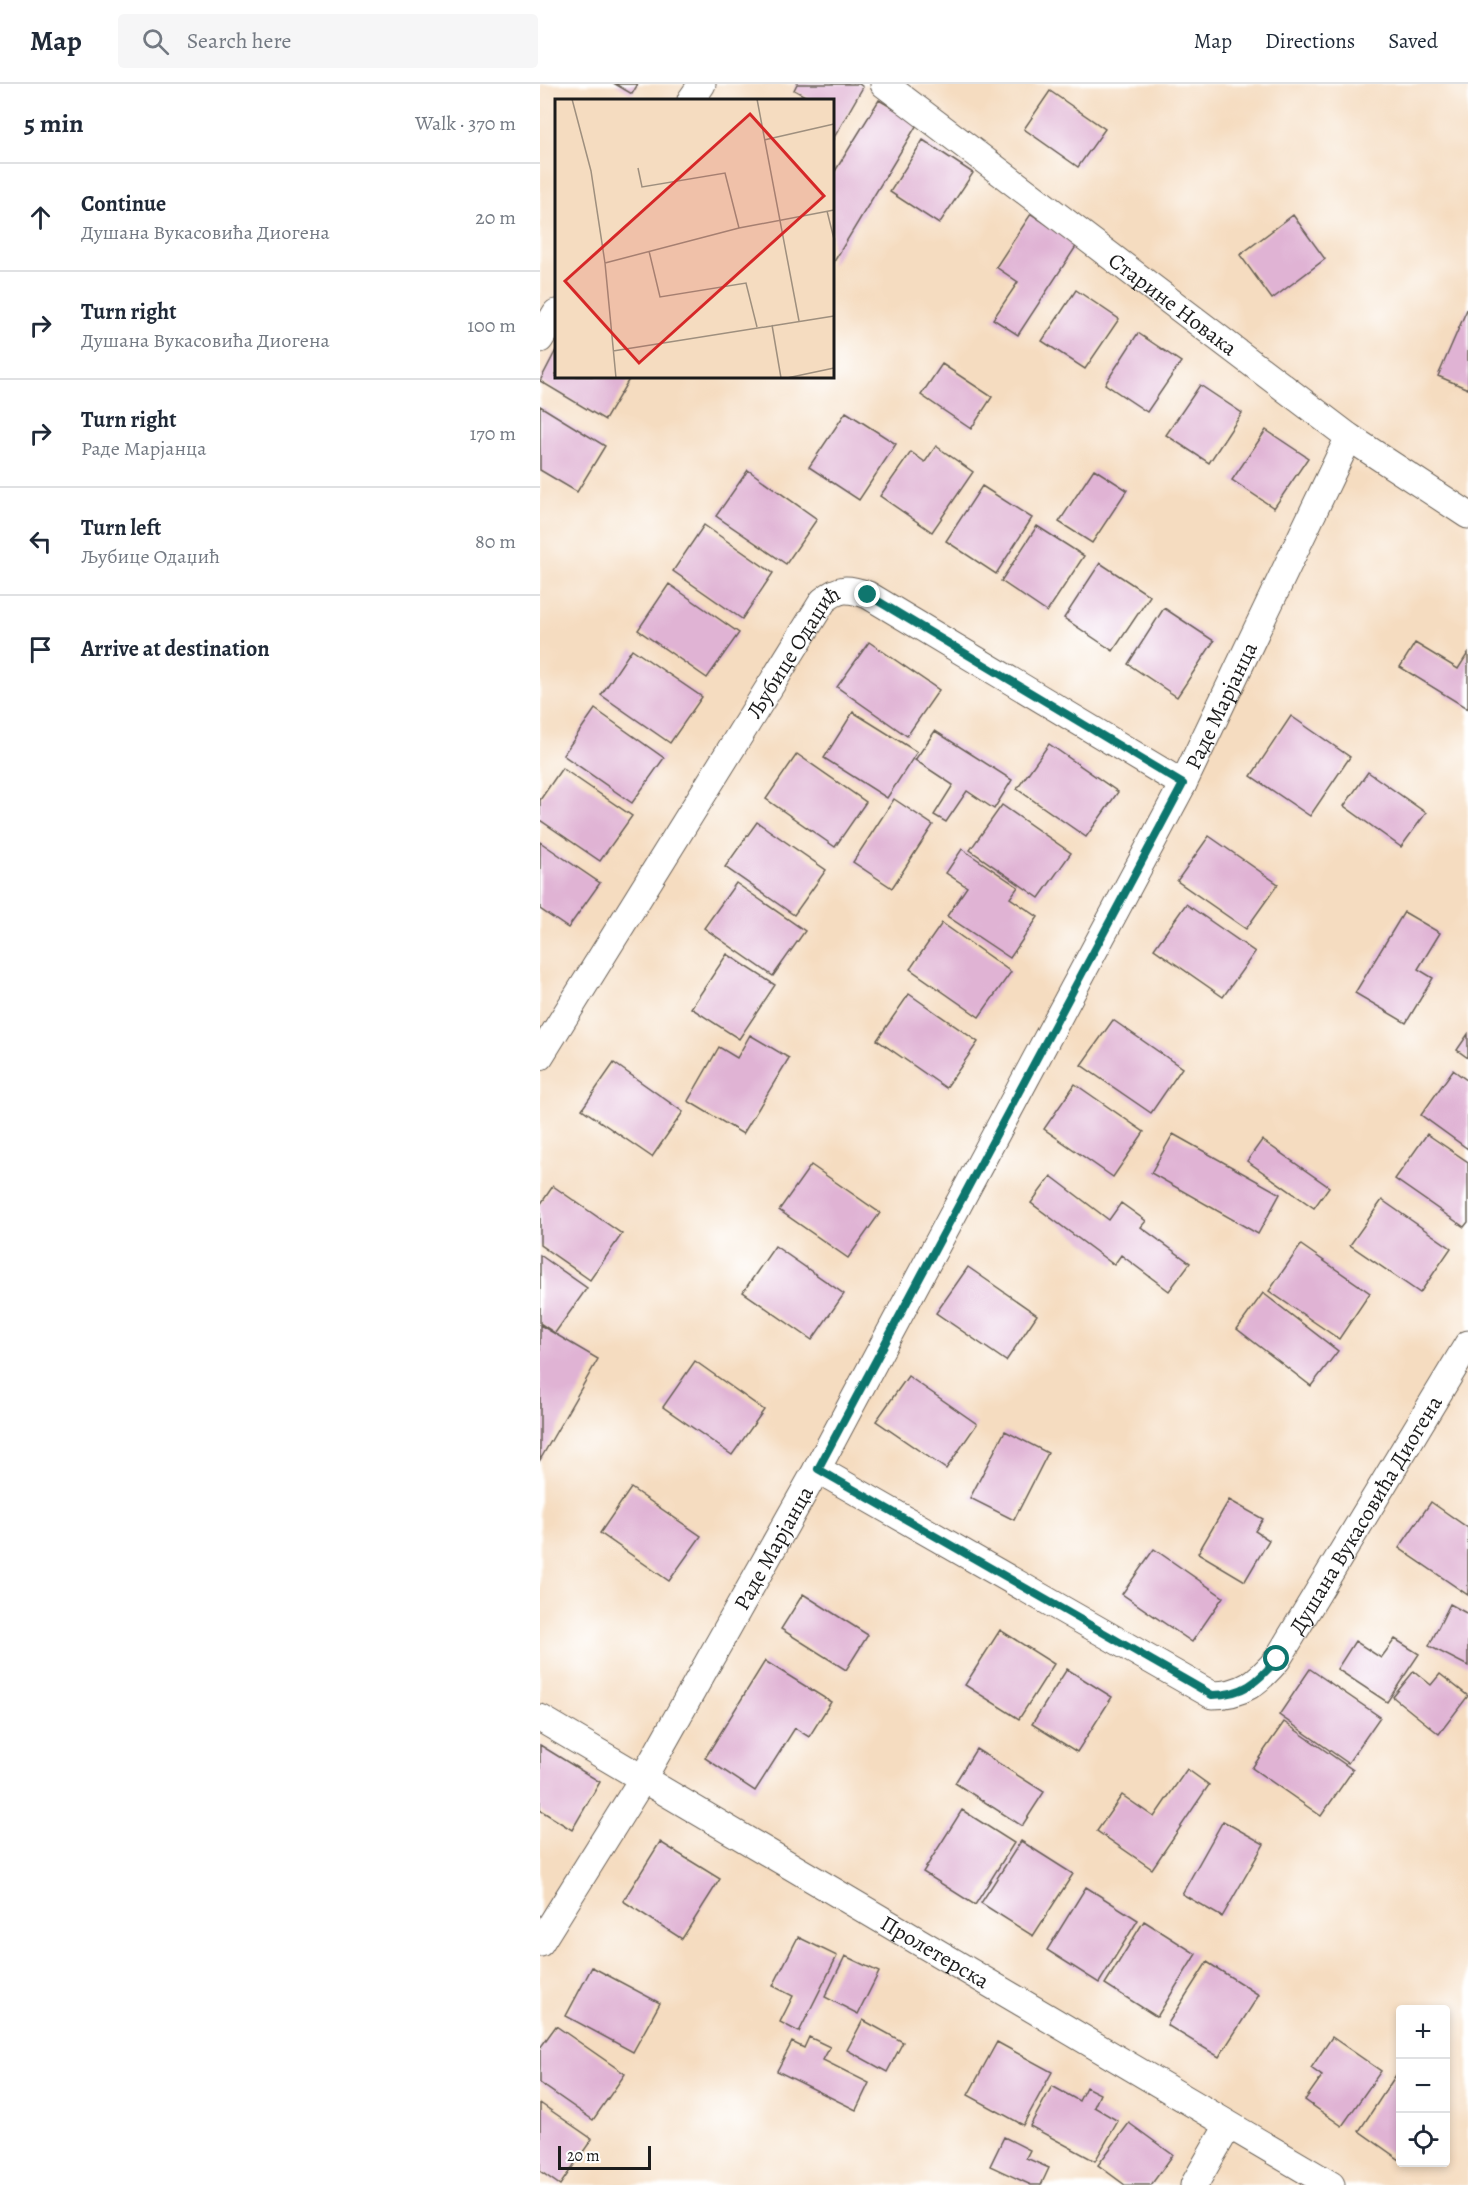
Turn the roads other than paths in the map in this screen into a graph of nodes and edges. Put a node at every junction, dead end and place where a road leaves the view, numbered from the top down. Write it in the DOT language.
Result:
graph roads {
  1 [pos="702,84"];
  2 [pos="884,84"];
  3 [pos="692,99"];
  4 [pos="555,315"];
  5 [pos="540,339"];
  6 [pos="1349,437"];
  7 [pos="1468,515"];
  8 [pos="1183,784"];
  9 [pos="540,1056"];
  10 [pos="1468,1344"];
  11 [pos="818,1469"];
  12 [pos="540,1718"];
  13 [pos="642,1779"];
  14 [pos="540,1942"];
  15 [pos="1228,2126"];
  16 [pos="1194,2185"];
  17 [pos="1331,2185"];
  1 -- 3 [label="street"];
  2 -- 6 [label="street, Старине Новака"];
  4 -- 5 [label="street"];
  6 -- 7 [label="street, Старине Новака"];
  6 -- 8 [label="street, Раде Марјанца"];
  8 -- 9 [label="street, Љубице Одаџић"];
  8 -- 11 [label="street, Раде Марјанца"];
  10 -- 11 [label="street, Душана Вукасовића Диогена"];
  11 -- 13 [label="street, Раде Марјанца"];
  12 -- 13 [label="street, Пролетерска"];
  13 -- 14 [label="street, Раде Марјанца"];
  13 -- 15 [label="street, Пролетерска"];
  15 -- 16 [label="street"];
  15 -- 17 [label="street, Пролетерска"];
}
